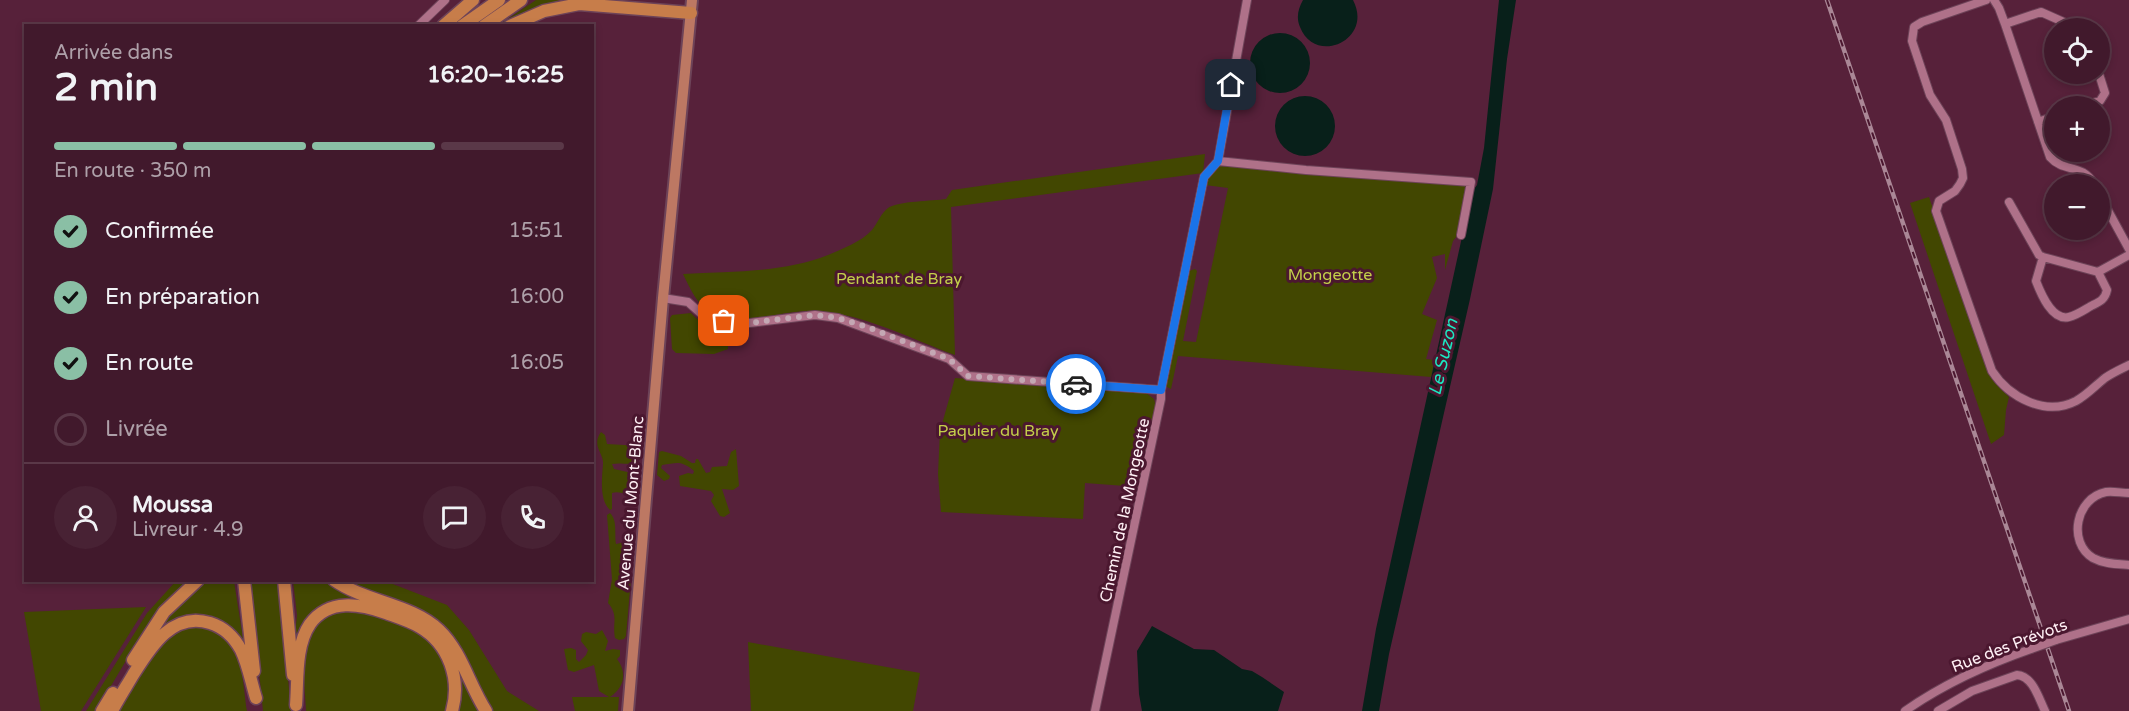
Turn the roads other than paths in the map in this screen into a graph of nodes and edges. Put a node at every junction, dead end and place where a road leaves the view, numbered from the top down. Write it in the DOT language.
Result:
graph roads {
  1 [pos="445,0"];
  2 [pos="473,0"];
  3 [pos="499,0"];
  4 [pos="522,0"];
  5 [pos="692,0"];
  6 [pos="1247,0"];
  7 [pos="1986,0"];
  8 [pos="1994,0"];
  9 [pos="691,13"];
  10 [pos="2054,18"];
  11 [pos="420,24"];
  12 [pos="445,24"];
  13 [pos="465,24"];
  14 [pos="487,24"];
  15 [pos="515,24"];
  16 [pos="2005,24"];
  17 [pos="2044,120"];
  18 [pos="2038,122"];
  19 [pos="1218,161"];
  20 [pos="2086,174"];
  21 [pos="2009,202"];
  22 [pos="2110,214"];
  23 [pos="1461,235"];
  24 [pos="2129,249"];
  25 [pos="2129,255"];
  26 [pos="2043,257"];
  27 [pos="2098,272"];
  28 [pos="663,298"];
  29 [pos="2129,365"];
  30 [pos="1161,390"];
  31 [pos="2129,493"];
  32 [pos="2129,565"];
  33 [pos="196,582"];
  34 [pos="244,582"];
  35 [pos="284,582"];
  36 [pos="338,582"];
  37 [pos="2129,619"];
  38 [pos="256,698"];
  39 [pos="296,708"];
  40 [pos="102,711"];
  41 [pos="112,711"];
  42 [pos="258,711"];
  43 [pos="452,711"];
  44 [pos="486,711"];
  45 [pos="627,711"];
  46 [pos="1095,711"];
  47 [pos="1905,711"];
  48 [pos="1938,711"];
  49 [pos="2045,711"];
  1 -- 11 [label="street"];
  2 -- 12 [label="highway"];
  3 -- 13 [label="highway"];
  4 -- 14 [label="highway"];
  5 -- 9 [label="main road, Avenue du Mont-Blanc"];
  6 -- 19 [label="street, Chemin de la Mongeotte"];
  7 -- 29 [label="street"];
  8 -- 16 [label="street"];
  9 -- 15 [label="highway"];
  9 -- 28 [label="main road, Avenue du Mont-Blanc"];
  10 -- 16 [label="street"];
  16 -- 18 [label="street"];
  17 -- 18 [label="street"];
  18 -- 20 [label="street"];
  19 -- 23 [label="street"];
  19 -- 30 [label="street, Chemin de la Mongeotte"];
  21 -- 26 [label="street"];
  22 -- 24 [label="street"];
  25 -- 27 [label="street"];
  26 -- 27 [label="street"];
  26 -- 27 [label="street"];
  28 -- 30 [label="street"];
  28 -- 45 [label="main road, Avenue du Mont-Blanc"];
  30 -- 46 [label="street, Chemin de la Mongeotte"];
  31 -- 32 [label="street"];
  33 -- 40 [label="highway"];
  34 -- 38 [label="highway"];
  35 -- 39 [label="highway"];
  36 -- 44 [label="highway"];
  37 -- 47 [label="street, Rue des Prévots, bridge"];
  38 -- 41 [label="highway"];
  38 -- 42 [label="highway"];
  39 -- 43 [label="highway"];
  48 -- 49 [label="street"];
}
